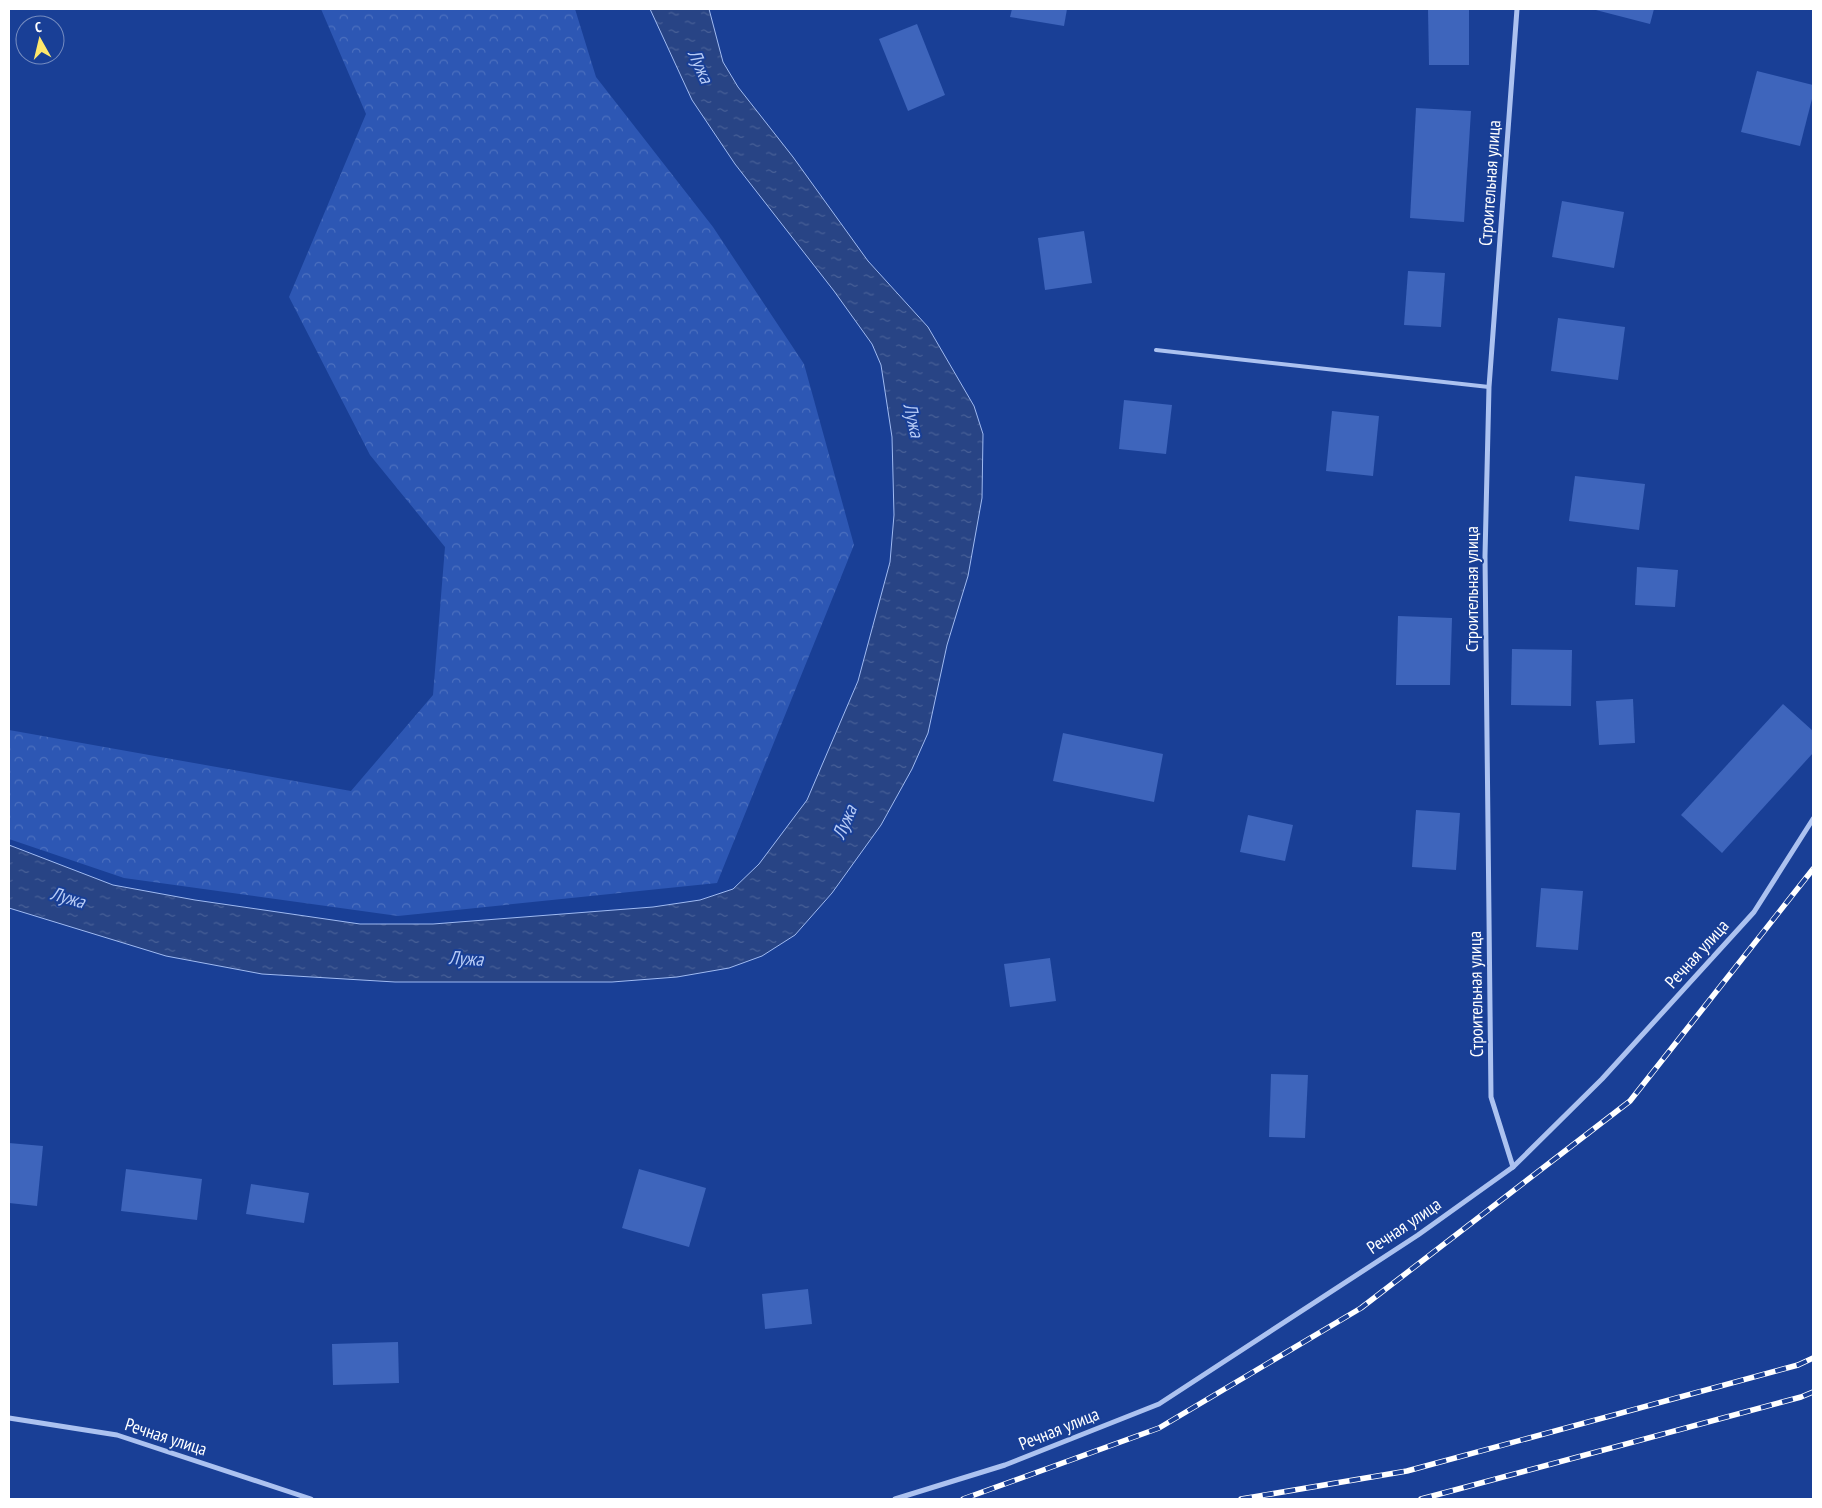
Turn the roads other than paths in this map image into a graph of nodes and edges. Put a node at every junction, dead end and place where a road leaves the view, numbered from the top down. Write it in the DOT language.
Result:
graph roads {
  1 [pos="1517,9"];
  2 [pos="1156,350"];
  3 [pos="1489,387"];
  4 [pos="1813,820"];
  5 [pos="1514,1166"];
  6 [pos="9,1418"];
  7 [pos="311,1499"];
  8 [pos="895,1499"];
  1 -- 3 [label="street, Строительная улица"];
  2 -- 3 [label="lane"];
  3 -- 5 [label="street, Строительная улица"];
  4 -- 5 [label="street, Речная улица"];
  5 -- 8 [label="street, Речная улица"];
  6 -- 7 [label="street, Речная улица"];
}
